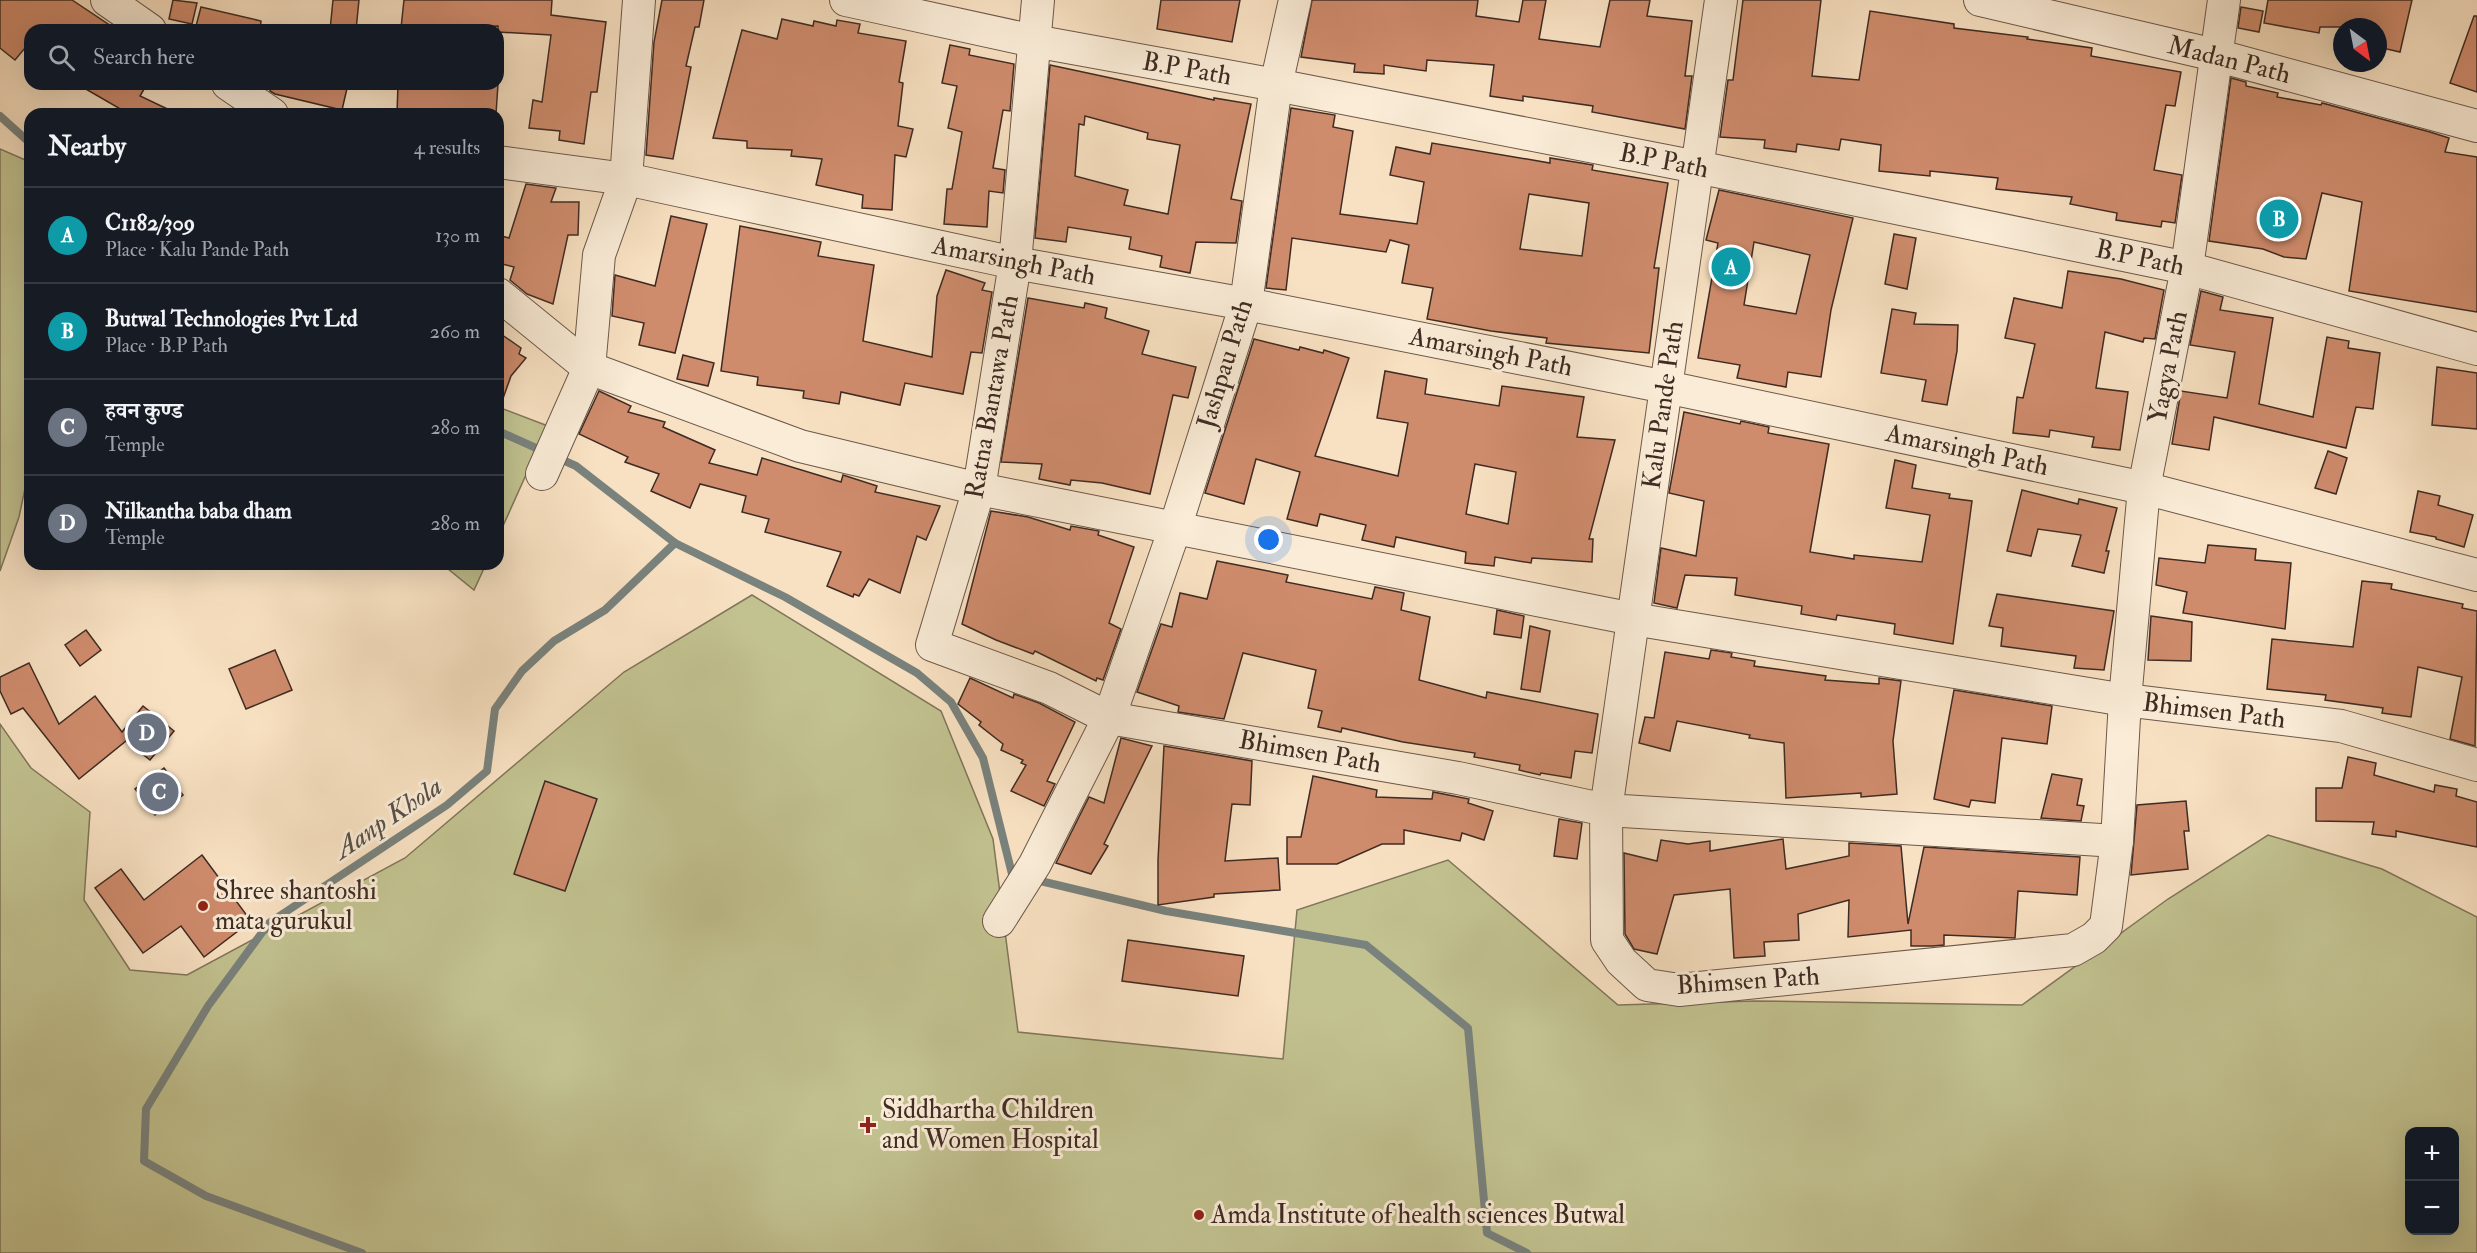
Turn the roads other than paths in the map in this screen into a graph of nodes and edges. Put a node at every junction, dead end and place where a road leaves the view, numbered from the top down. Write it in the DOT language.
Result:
graph roads {
  1 [pos="106,0"];
  2 [pos="639,0"];
  3 [pos="846,0"];
  4 [pos="1038,0"];
  5 [pos="1295,0"];
  6 [pos="1720,0"];
  7 [pos="1980,0"];
  8 [pos="2224,0"];
  9 [pos="141,24"];
  10 [pos="1034,41"];
  11 [pos="2215,55"];
  12 [pos="1276,85"];
  13 [pos="237,90"];
  14 [pos="263,108"];
  15 [pos="2477,126"];
  16 [pos="504,163"];
  17 [pos="1697,167"];
  18 [pos="626,179"];
  19 [pos="1015,263"];
  20 [pos="2187,268"];
  21 [pos="504,299"];
  22 [pos="1246,303"];
  23 [pos="2477,349"];
  24 [pos="589,368"];
  25 [pos="1666,387"];
  26 [pos="542,474"];
  27 [pos="2144,488"];
  28 [pos="980,489"];
  29 [pos="1175,528"];
  30 [pos="2477,575"];
  31 [pos="1633,619"];
  32 [pos="932,645"];
  33 [pos="2125,700"];
  34 [pos="1109,718"];
  35 [pos="2477,765"];
  36 [pos="1606,810"];
  37 [pos="2117,841"];
  38 [pos="999,921"];
  1 -- 9 [label="street"];
  2 -- 18 [label="street"];
  3 -- 10 [label="street, B.P Path"];
  4 -- 10 [label="street, Ratna Bantawa Path"];
  5 -- 12 [label="street, Jashpau Path"];
  6 -- 17 [label="street, Kalu Pande Path"];
  7 -- 11 [label="street, Madan Path"];
  8 -- 11 [label="street, Yagya Path"];
  10 -- 12 [label="street, B.P Path"];
  10 -- 19 [label="street, Ratna Bantawa Path"];
  11 -- 15 [label="street, Madan Path"];
  11 -- 20 [label="street, Yagya Path"];
  12 -- 17 [label="street, B.P Path"];
  12 -- 22 [label="street, Jashpau Path"];
  13 -- 14 [label="street"];
  16 -- 18 [label="street, Amarsingh Path"];
  17 -- 20 [label="street, B.P Path"];
  17 -- 25 [label="street, Kalu Pande Path"];
  18 -- 19 [label="street, Amarsingh Path"];
  18 -- 24 [label="street"];
  19 -- 22 [label="street, Amarsingh Path"];
  19 -- 28 [label="street, Ratna Bantawa Path"];
  20 -- 23 [label="street, B.P Path"];
  20 -- 27 [label="street, Yagya Path"];
  21 -- 24 [label="street"];
  22 -- 25 [label="street, Amarsingh Path"];
  22 -- 29 [label="street, Jashpau Path"];
  24 -- 26 [label="street"];
  24 -- 28 [label="street"];
  25 -- 27 [label="street, Amarsingh Path"];
  25 -- 31 [label="street, Kalu Pande Path"];
  27 -- 30 [label="street, Amarsingh Path"];
  27 -- 33 [label="street, Yagya Path"];
  28 -- 29 [label="street"];
  28 -- 32 [label="street, Ratna Bantawa Path"];
  29 -- 31 [label="street"];
  29 -- 34 [label="street, Jashpau Path"];
  31 -- 33 [label="street"];
  31 -- 36 [label="street, Kalu Pande Path"];
  32 -- 34 [label="street, Bhimsen Path"];
  33 -- 35 [label="street, Bhimsen Path"];
  33 -- 37 [label="street, Bhimsen Path"];
  34 -- 36 [label="street, Bhimsen Path"];
  34 -- 38 [label="street, Jashpau Path"];
  36 -- 37 [label="street"];
  36 -- 37 [label="street, Bhimsen Path"];
}
